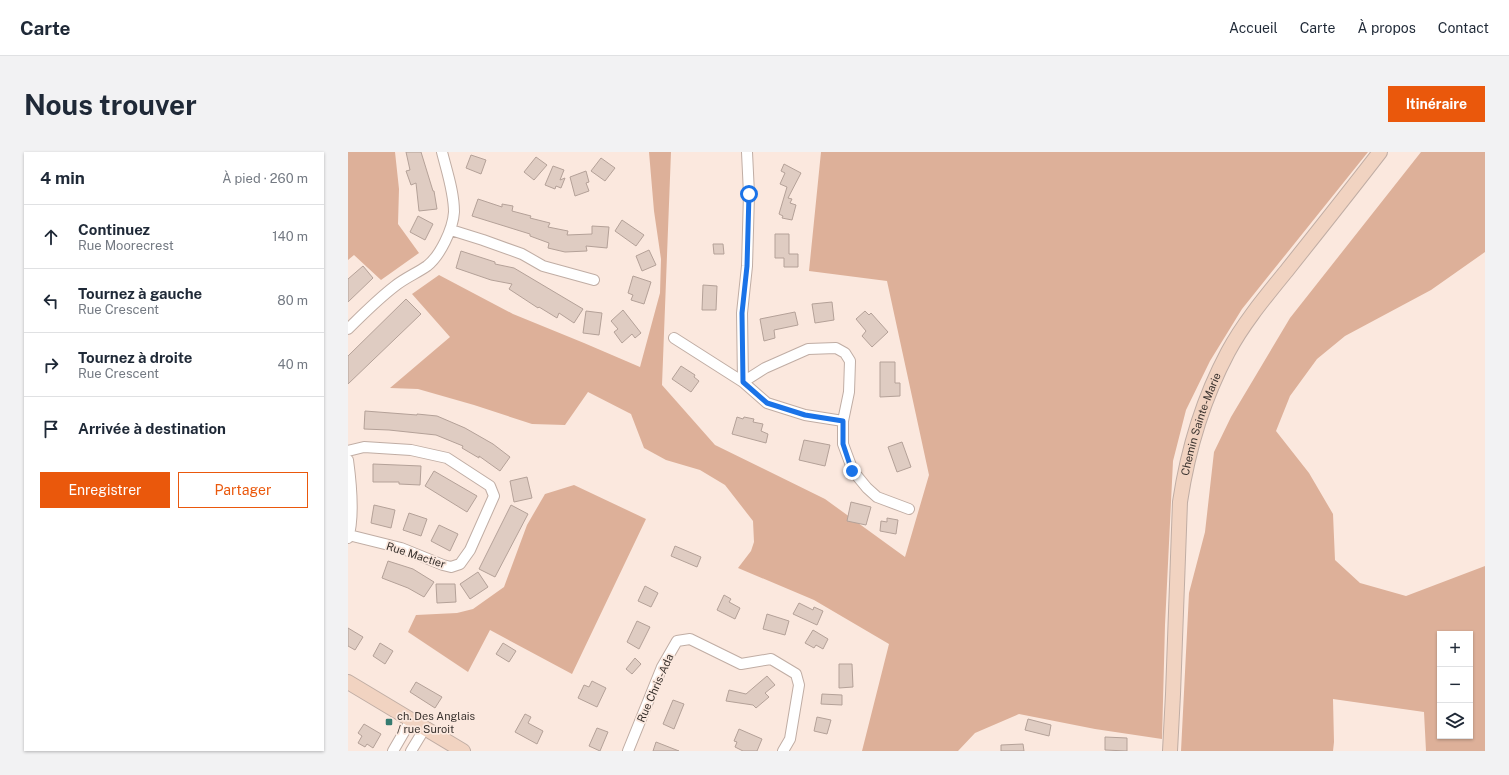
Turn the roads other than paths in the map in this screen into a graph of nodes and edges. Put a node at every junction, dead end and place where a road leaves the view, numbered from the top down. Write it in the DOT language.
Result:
graph roads {
  1 [pos="442,152"];
  2 [pos="747,152"];
  3 [pos="1380,152"];
  4 [pos="451,230"];
  5 [pos="594,280"];
  6 [pos="348,329"];
  7 [pos="674,338"];
  8 [pos="743,382"];
  9 [pos="843,421"];
  10 [pos="348,451"];
  11 [pos="348,460"];
  12 [pos="909,509"];
  13 [pos="348,536"];
  14 [pos="348,682"];
  15 [pos="411,720"];
  16 [pos="425,728"];
  17 [pos="393,751"];
  18 [pos="411,751"];
  19 [pos="463,751"];
  20 [pos="628,751"];
  21 [pos="784,751"];
  22 [pos="1170,751"];
  1 -- 4 [label="street"];
  2 -- 8 [label="street"];
  3 -- 22 [label="street, Chemin Sainte-Marie"];
  4 -- 5 [label="street"];
  4 -- 6 [label="street"];
  7 -- 8 [label="street"];
  8 -- 9 [label="street"];
  8 -- 9 [label="street"];
  9 -- 12 [label="street"];
  10 -- 13 [label="street, Rue Mactier"];
  11 -- 13 [label="street"];
  14 -- 15 [label="street"];
  15 -- 16 [label="street"];
  15 -- 17 [label="street"];
  16 -- 18 [label="street"];
  16 -- 19 [label="street"];
  20 -- 21 [label="street, Rue Chris-Ada"];
}
